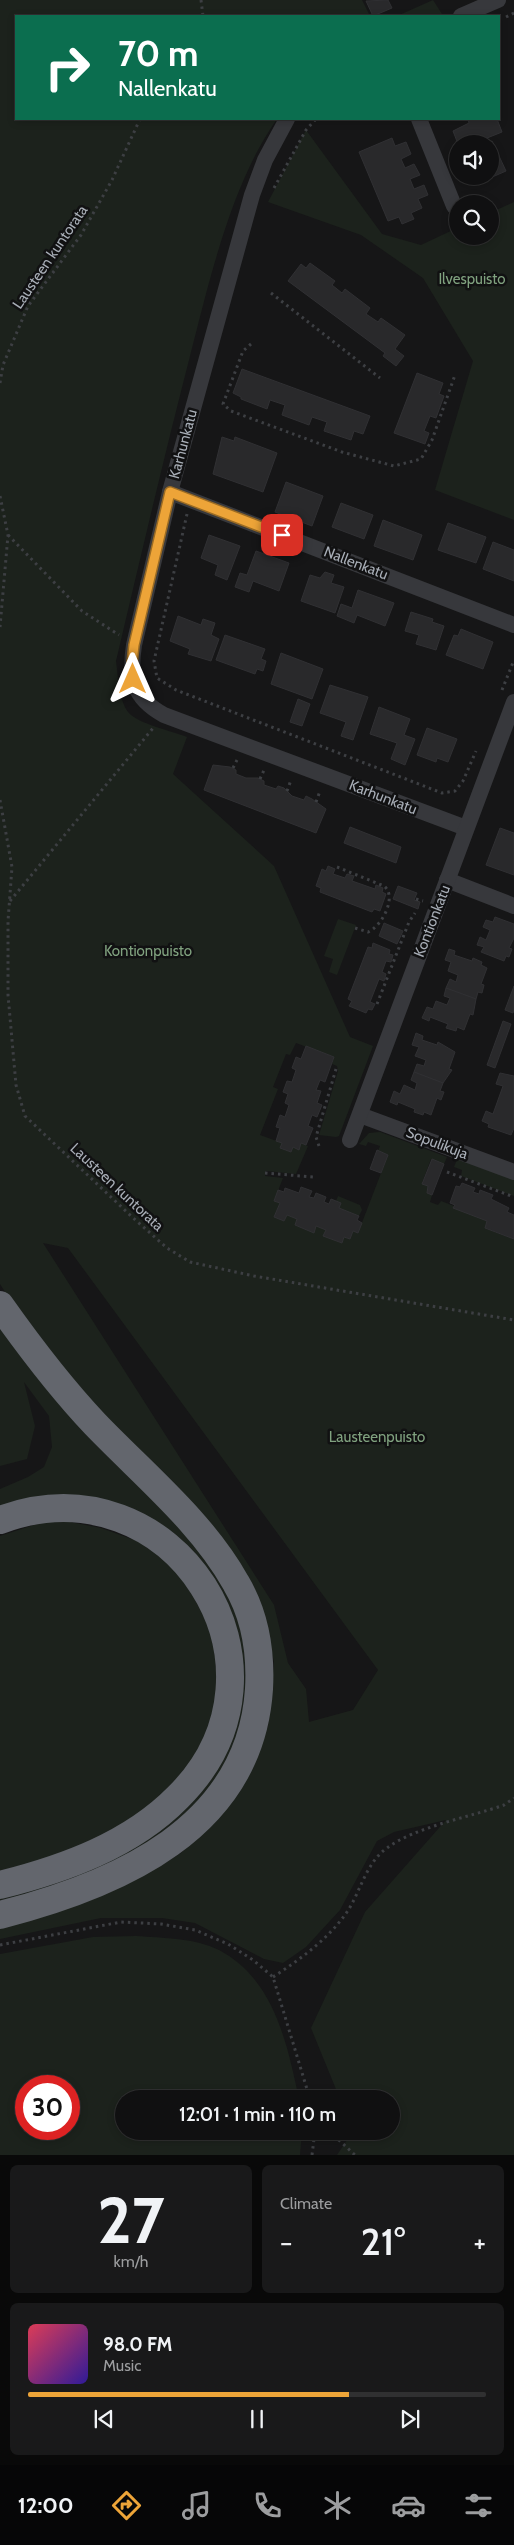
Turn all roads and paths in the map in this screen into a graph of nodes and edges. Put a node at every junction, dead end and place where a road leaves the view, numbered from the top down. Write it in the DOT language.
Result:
graph roads {
  1 [pos="201,0"];
  2 [pos="498,0"];
  3 [pos="203,15"];
  4 [pos="463,15"];
  5 [pos="140,120"];
  6 [pos="286,120"];
  7 [pos="419,120"];
  8 [pos="450,195"];
  9 [pos="271,293"];
  10 [pos="251,344"];
  11 [pos="455,375"];
  12 [pos="380,378"];
  13 [pos="0,383"];
  14 [pos="170,492"];
  15 [pos="0,496"];
  16 [pos="8,535"];
  17 [pos="514,625"];
  18 [pos="0,627"];
  19 [pos="134,645"];
  20 [pos="514,702"];
  21 [pos="164,715"];
  22 [pos="0,800"];
  23 [pos="466,828"];
  24 [pos="337,867"];
  25 [pos="447,880"];
  26 [pos="9,902"];
  27 [pos="514,906"];
  28 [pos="409,922"];
  29 [pos="355,928"];
  30 [pos="377,1004"];
  31 [pos="336,1069"];
  32 [pos="360,1114"];
  33 [pos="350,1140"];
  34 [pos="319,1146"];
  35 [pos="447,1172"];
  36 [pos="514,1172"];
  37 [pos="265,1173"];
  38 [pos="313,1177"];
  39 [pos="514,1198"];
  40 [pos="0,1305"];
  41 [pos="514,1320"];
  42 [pos="0,1520"];
  43 [pos="514,1798"];
  44 [pos="0,1884"];
  45 [pos="0,1915"];
  46 [pos="0,1945"];
  47 [pos="273,1977"];
  48 [pos="307,2090"];
  49 [pos="314,2140"];
  50 [pos="339,2140"];
  51 [pos="312,2155"];
  52 [pos="355,2155"];
  1 -- 3 [label="path"];
  2 -- 4 [label="street"];
  5 -- 13 [label="path, Lausteen kuntorata"];
  6 -- 14 [label="street, Karhunkatu"];
  7 -- 8 [label="street"];
  9 -- 12 [label="path"];
  10 -- 11 [label="path"];
  14 -- 17 [label="street, Nallenkatu"];
  14 -- 19 [label="street, Karhunkatu"];
  15 -- 16 [label="path"];
  16 -- 18 [label="path"];
  16 -- 19 [label="path"];
  19 -- 21 [label="street, Karhunkatu"];
  20 -- 23 [label="street, Kontionkatu"];
  21 -- 23 [label="street, Karhunkatu"];
  21 -- 26 [label="path"];
  22 -- 26 [label="path, Lausteen kuntorata"];
  23 -- 25 [label="street, Kontionkatu"];
  24 -- 29 [label="path"];
  25 -- 27 [label="street"];
  25 -- 32 [label="street, Kontionkatu"];
  26 -- 41 [label="path, Lausteen kuntorata"];
  28 -- 30 [label="path"];
  31 -- 34 [label="path"];
  32 -- 33 [label="street, Kontionkatu"];
  32 -- 36 [label="street, Sopulikuja"];
  35 -- 39 [label="path"];
  37 -- 38 [label="path"];
  40 -- 45 [label="highway"];
  42 -- 44 [label="highway"];
  43 -- 47 [label="path"];
  46 -- 47 [label="path"];
  47 -- 48 [label="path"];
  49 -- 51 [label="path"];
  50 -- 52 [label="path"];
}
